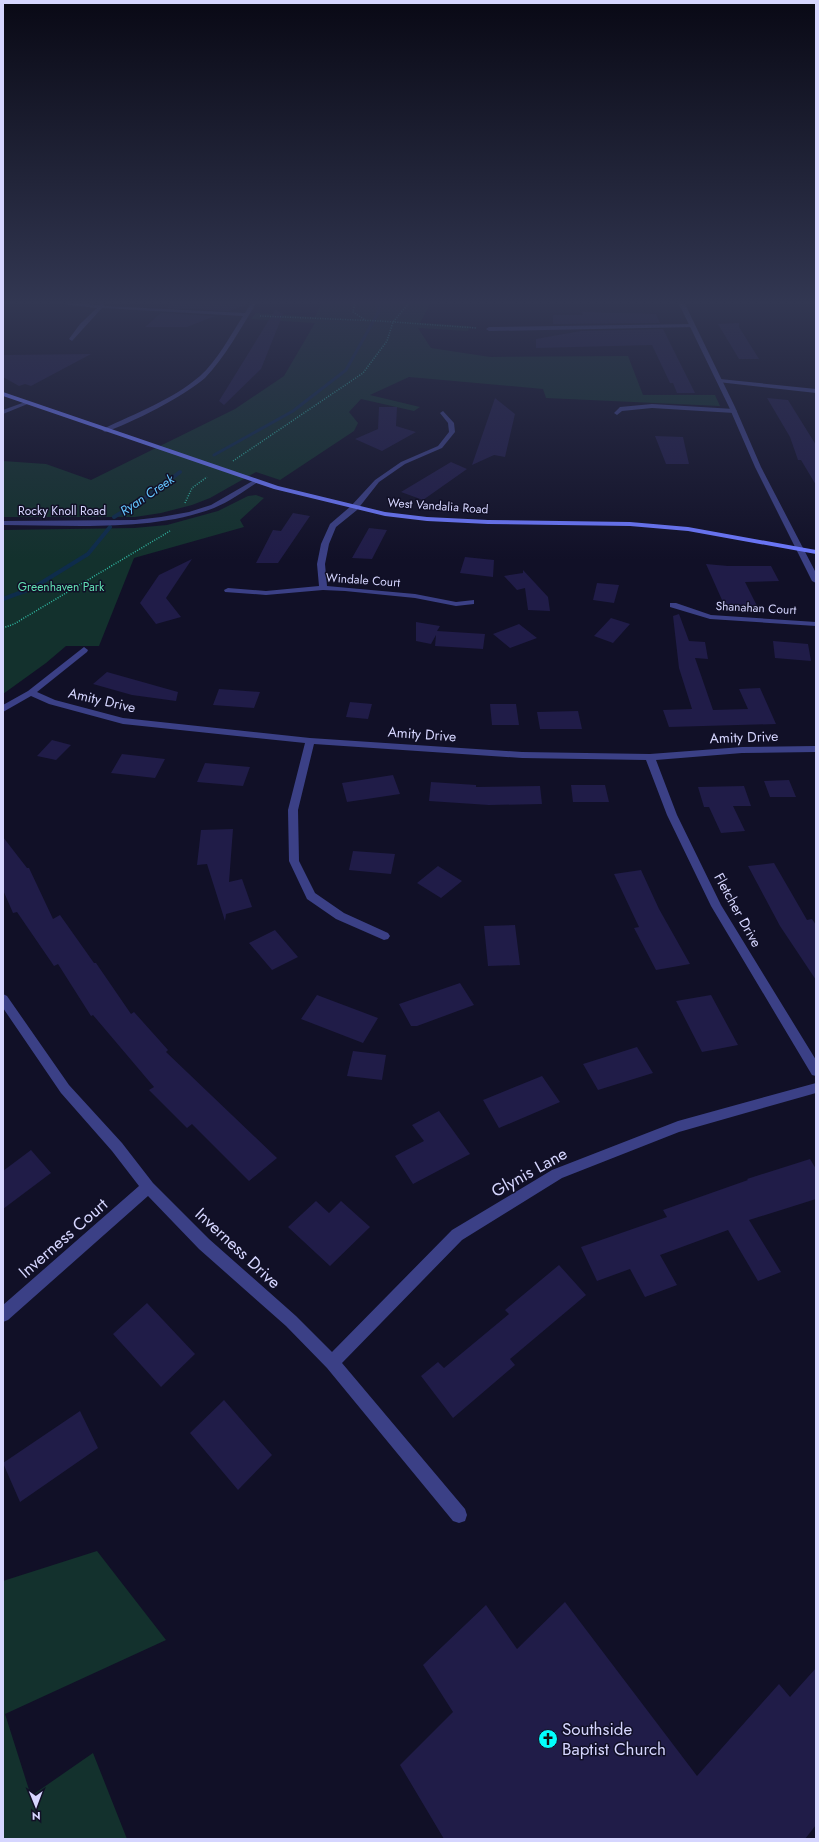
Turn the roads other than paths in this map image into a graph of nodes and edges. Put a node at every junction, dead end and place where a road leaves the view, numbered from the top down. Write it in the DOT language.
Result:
graph roads {
  1 [pos="186,388"];
  2 [pos="723,388"];
  3 [pos="787,388"];
  4 [pos="816,391"];
  5 [pos="3,394"];
  6 [pos="28,403"];
  7 [pos="734,411"];
  8 [pos="3,412"];
  9 [pos="443,413"];
  10 [pos="617,413"];
  11 [pos="105,430"];
  12 [pos="256,481"];
  13 [pos="354,508"];
  14 [pos="3,523"];
  15 [pos="800,549"];
  16 [pos="816,552"];
  17 [pos="816,581"];
  18 [pos="323,588"];
  19 [pos="228,590"];
  20 [pos="471,602"];
  21 [pos="673,606"];
  22 [pos="816,624"];
  23 [pos="84,650"];
  24 [pos="31,693"];
  25 [pos="3,709"];
  26 [pos="310,741"];
  27 [pos="816,749"];
  28 [pos="650,757"];
  29 [pos="384,936"];
  30 [pos="3,999"];
  31 [pos="816,1071"];
  32 [pos="816,1088"];
  33 [pos="148,1187"];
  34 [pos="3,1315"];
  35 [pos="332,1363"];
  36 [pos="459,1515"];
  1 -- 11 [label="street"];
  2 -- 7 [label="street"];
  3 -- 4 [label="street"];
  5 -- 6 [label="main road, West Vandalia Road"];
  6 -- 8 [label="street"];
  6 -- 11 [label="main road, West Vandalia Road"];
  7 -- 10 [label="lane"];
  7 -- 15 [label="street"];
  9 -- 13 [label="street"];
  11 -- 12 [label="main road, West Vandalia Road"];
  12 -- 13 [label="main road, West Vandalia Road"];
  12 -- 14 [label="street, Rocky Knoll Road"];
  13 -- 15 [label="main road, West Vandalia Road"];
  13 -- 18 [label="street"];
  15 -- 16 [label="main road, West Vandalia Road"];
  15 -- 17 [label="street"];
  18 -- 19 [label="street, Windale Court"];
  18 -- 20 [label="street, Windale Court"];
  21 -- 22 [label="street, Shanahan Court"];
  23 -- 24 [label="street"];
  24 -- 25 [label="street"];
  24 -- 26 [label="street, Amity Drive"];
  26 -- 28 [label="street, Amity Drive"];
  26 -- 29 [label="street"];
  27 -- 28 [label="street, Amity Drive"];
  28 -- 31 [label="street, Fletcher Drive"];
  30 -- 33 [label="street, Inverness Drive"];
  32 -- 35 [label="street, Glynis Lane"];
  33 -- 34 [label="street, Inverness Court"];
  33 -- 35 [label="street, Inverness Drive"];
  35 -- 36 [label="street, Inverness Drive"];
}
